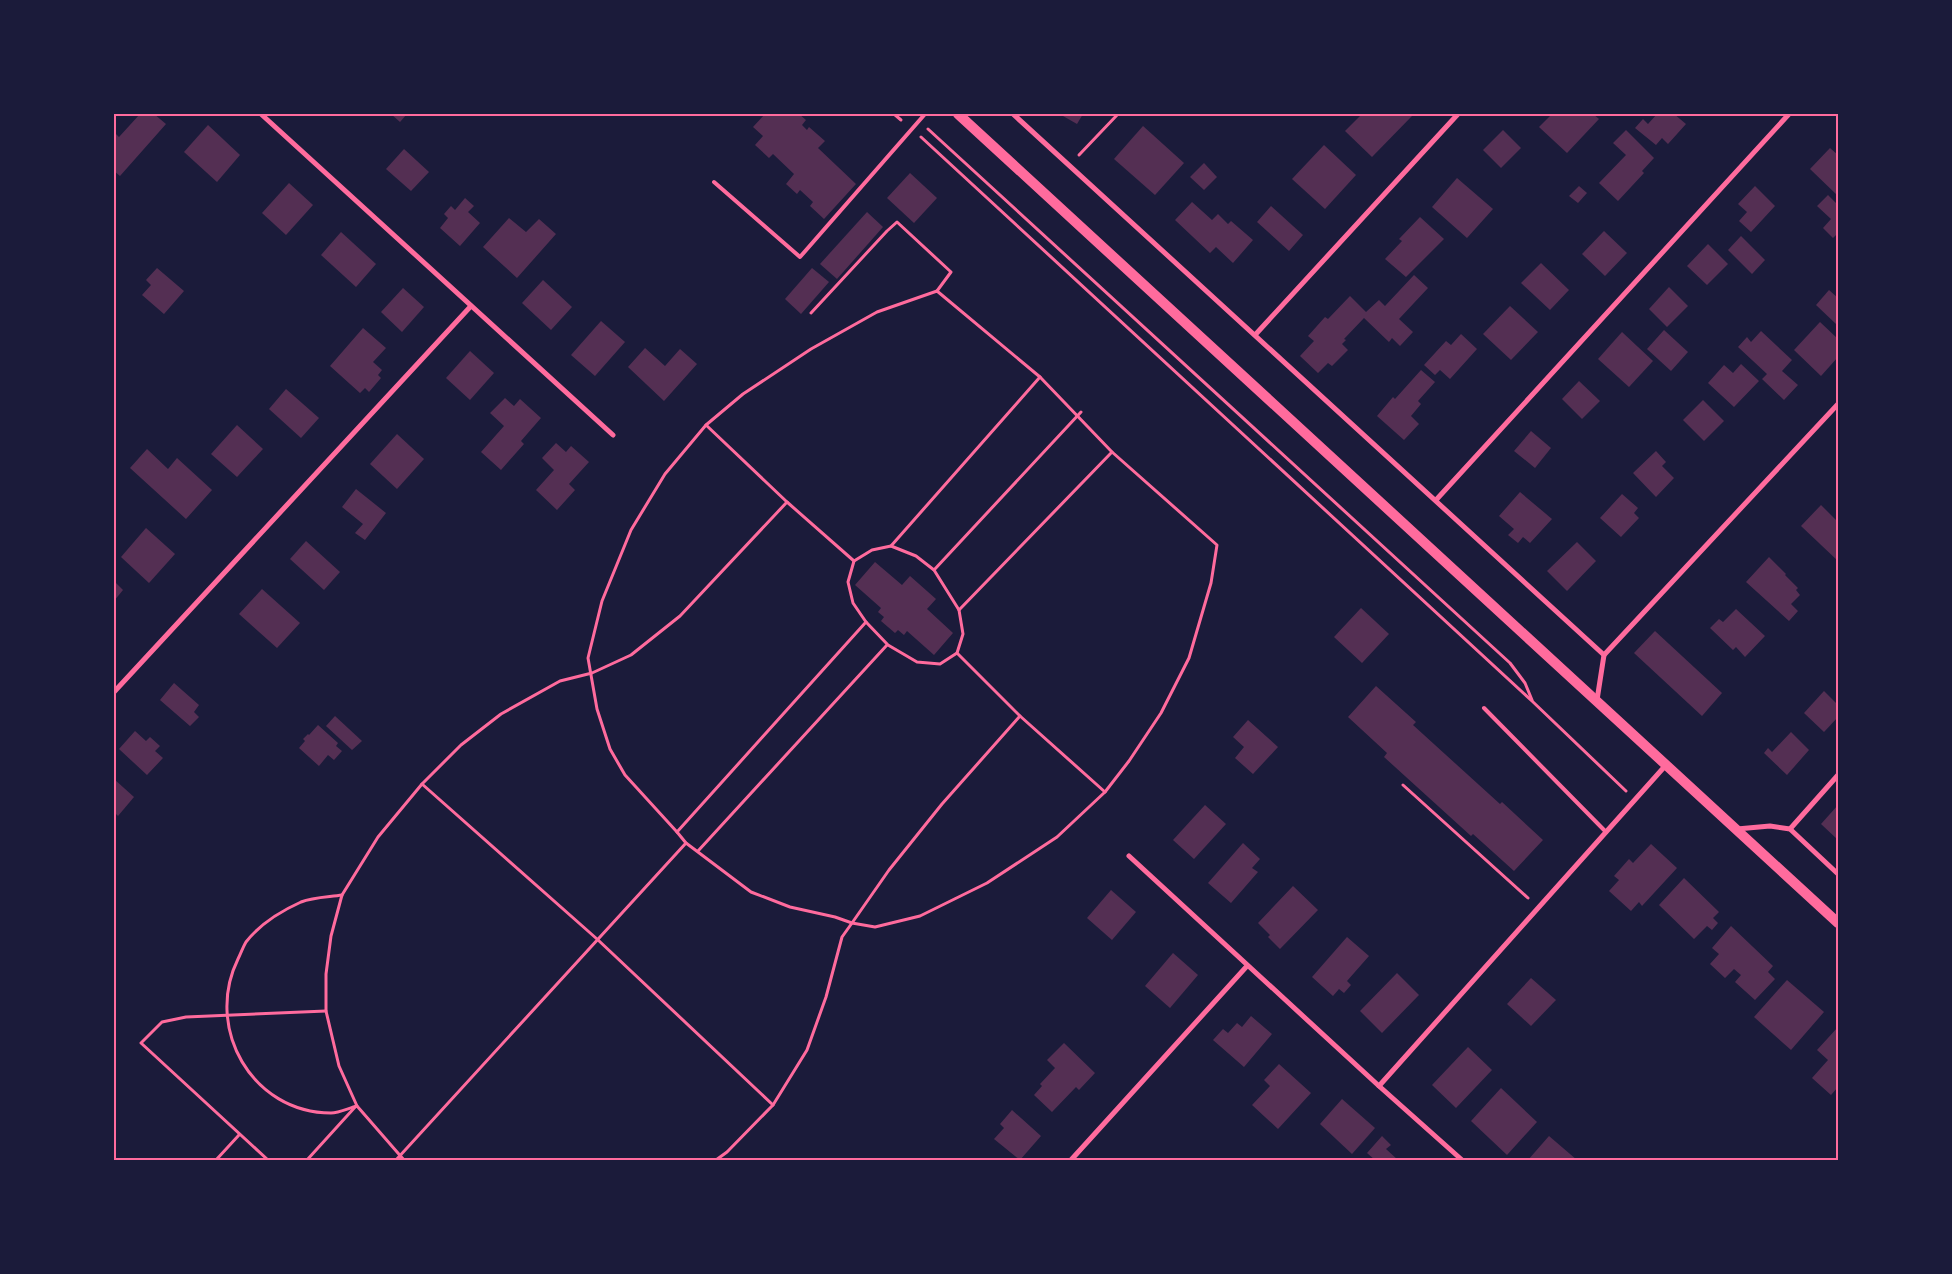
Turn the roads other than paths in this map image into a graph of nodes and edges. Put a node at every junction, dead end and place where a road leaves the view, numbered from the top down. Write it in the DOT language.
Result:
graph roads {
  1 [pos="261,114"];
  2 [pos="925,114"];
  3 [pos="958,114"];
  4 [pos="1013,114"];
  5 [pos="1458,114"];
  6 [pos="1789,114"];
  7 [pos="714,182"];
  8 [pos="470,306"];
  9 [pos="1255,335"];
  10 [pos="1838,404"];
  11 [pos="613,435"];
  12 [pos="1436,500"];
  13 [pos="1604,655"];
  14 [pos="114,692"];
  15 [pos="1596,701"];
  16 [pos="1484,708"];
  17 [pos="1666,765"];
  18 [pos="1838,775"];
  19 [pos="1736,829"];
  20 [pos="1790,829"];
  21 [pos="1606,832"];
  22 [pos="1129,856"];
  23 [pos="1838,874"];
  24 [pos="1838,923"];
  25 [pos="1247,966"];
  26 [pos="1379,1086"];
  27 [pos="1071,1160"];
  28 [pos="1462,1160"];
  1 -- 8 [label="street"];
  2 -- 7 [label="lane"];
  3 -- 15 [label="main road"];
  4 -- 9 [label="street"];
  5 -- 9 [label="street"];
  6 -- 12 [label="street"];
  8 -- 11 [label="street"];
  8 -- 14 [label="street"];
  9 -- 12 [label="street"];
  10 -- 13 [label="street"];
  12 -- 13 [label="street"];
  13 -- 15 [label="street"];
  15 -- 17 [label="main road"];
  16 -- 21 [label="lane"];
  17 -- 19 [label="main road"];
  17 -- 21 [label="street"];
  18 -- 20 [label="street"];
  19 -- 20 [label="street"];
  19 -- 24 [label="main road"];
  20 -- 23 [label="street"];
  21 -- 26 [label="street"];
  22 -- 25 [label="street"];
  25 -- 26 [label="street"];
  25 -- 27 [label="street"];
  26 -- 28 [label="street"];
}
